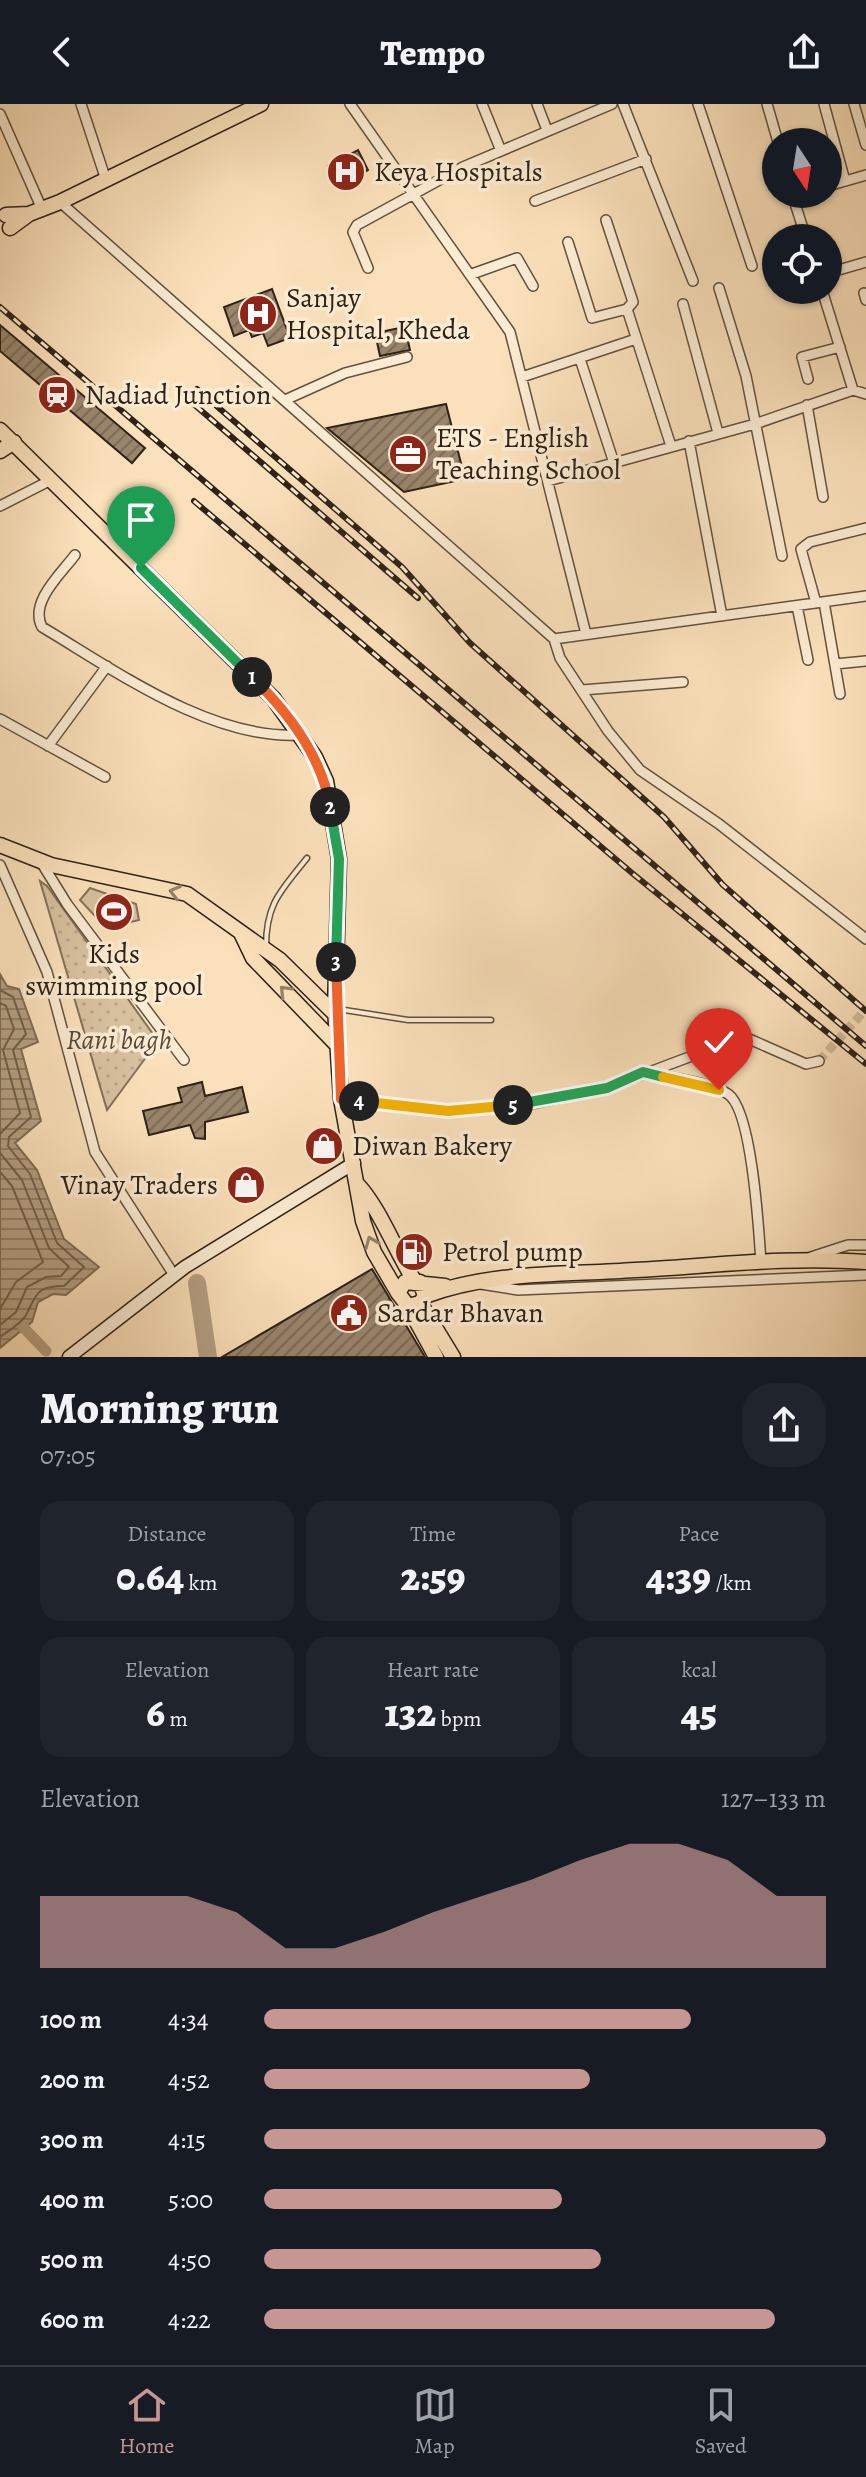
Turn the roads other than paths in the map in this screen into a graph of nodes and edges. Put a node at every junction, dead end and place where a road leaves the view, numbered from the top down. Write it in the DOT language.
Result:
graph roads {
  1 [pos="81,104"];
  2 [pos="261,104"];
  3 [pos="350,104"];
  4 [pos="482,104"];
  5 [pos="537,104"];
  6 [pos="612,104"];
  7 [pos="623,104"];
  8 [pos="698,104"];
  9 [pos="767,104"];
  10 [pos="824,104"];
  11 [pos="854,104"];
  12 [pos="0,114"];
  13 [pos="774,128"];
  14 [pos="547,130"];
  15 [pos="866,145"];
  16 [pos="501,151"];
  17 [pos="646,159"];
  18 [pos="866,175"];
  19 [pos="106,180"];
  20 [pos="845,181"];
  21 [pos="842,182"];
  22 [pos="415,194"];
  23 [pos="535,201"];
  24 [pos="60,202"];
  25 [pos="36,211"];
  26 [pos="606,220"];
  27 [pos="8,222"];
  28 [pos="568,242"];
  29 [pos="866,262"];
  30 [pos="752,266"];
  31 [pos="368,268"];
  32 [pos="842,269"];
  33 [pos="472,274"];
  34 [pos="693,281"];
  35 [pos="533,286"];
  36 [pos="719,288"];
  37 [pos="683,304"];
  38 [pos="826,304"];
  39 [pos="627,309"];
  40 [pos="636,339"];
  41 [pos="840,347"];
  42 [pos="407,357"];
  43 [pos="580,359"];
  44 [pos="522,377"];
  45 [pos="808,379"];
  46 [pos="853,390"];
  47 [pos="866,394"];
  48 [pos="285,400"];
  49 [pos="807,405"];
  50 [pos="755,424"];
  51 [pos="0,430"];
  52 [pos="718,433"];
  53 [pos="689,441"];
  54 [pos="14,442"];
  55 [pos="671,446"];
  56 [pos="0,451"];
  57 [pos="614,463"];
  58 [pos="51,480"];
  59 [pos="548,481"];
  60 [pos="823,497"];
  61 [pos="0,506"];
  62 [pos="866,528"];
  63 [pos="75,555"];
  64 [pos="782,556"];
  65 [pos="866,596"];
  66 [pos="820,602"];
  67 [pos="797,606"];
  68 [pos="722,616"];
  69 [pos="586,634"];
  70 [pos="554,639"];
  71 [pos="808,660"];
  72 [pos="866,661"];
  73 [pos="835,664"];
  74 [pos="107,666"];
  75 [pos="683,682"];
  76 [pos="582,690"];
  77 [pos="840,694"];
  78 [pos="0,719"];
  79 [pos="300,735"];
  80 [pos="48,746"];
  81 [pos="105,777"];
  82 [pos="0,845"];
  83 [pos="307,858"];
  84 [pos="40,861"];
  85 [pos="0,865"];
  86 [pos="241,932"];
  87 [pos="866,939"];
  88 [pos="266,950"];
  89 [pos="335,1012"];
  90 [pos="491,1020"];
  91 [pos="738,1037"];
  92 [pos="337,1045"];
  93 [pos="721,1045"];
  94 [pos="184,1060"];
  95 [pos="819,1061"];
  96 [pos="643,1072"];
  97 [pos="341,1099"];
  98 [pos="354,1163"];
  99 [pos="866,1245"];
  100 [pos="800,1260"];
  101 [pos="859,1262"];
  102 [pos="761,1263"];
  103 [pos="174,1275"];
  104 [pos="866,1275"];
  105 [pos="473,1283"];
  106 [pos="414,1293"];
  107 [pos="69,1357"];
  108 [pos="436,1357"];
  109 [pos="453,1357"];
  1 -- 19 [label="street"];
  2 -- 19 [label="main road"];
  3 -- 22 [label="street"];
  4 -- 16 [label="street"];
  5 -- 14 [label="street"];
  6 -- 14 [label="street"];
  7 -- 17 [label="street"];
  8 -- 30 [label="street"];
  9 -- 13 [label="street"];
  10 -- 20 [label="street"];
  11 -- 15 [label="street"];
  12 -- 25 [label="street"];
  14 -- 16 [label="street"];
  16 -- 22 [label="street"];
  17 -- 23 [label="street"];
  17 -- 34 [label="street"];
  18 -- 20 [label="street"];
  19 -- 24 [label="main road"];
  20 -- 21 [label="street"];
  22 -- 31 [label="street"];
  22 -- 33 [label="street"];
  24 -- 25 [label="main road"];
  24 -- 48 [label="street"];
  25 -- 27 [label="main road"];
  26 -- 39 [label="street"];
  28 -- 39 [label="street"];
  29 -- 32 [label="street"];
  33 -- 35 [label="street"];
  33 -- 44 [label="street"];
  36 -- 50 [label="street"];
  37 -- 52 [label="street"];
  38 -- 41 [label="street"];
  39 -- 40 [label="street"];
  40 -- 43 [label="street"];
  40 -- 55 [label="street"];
  41 -- 45 [label="street"];
  41 -- 46 [label="street"];
  42 -- 48 [label="street"];
  43 -- 44 [label="street"];
  43 -- 57 [label="street"];
  44 -- 59 [label="street"];
  46 -- 47 [label="street"];
  46 -- 49 [label="street"];
  48 -- 70 [label="street"];
  49 -- 50 [label="street"];
  49 -- 60 [label="street"];
  50 -- 52 [label="street"];
  50 -- 64 [label="street"];
  51 -- 54 [label="main road"];
  52 -- 53 [label="street"];
  53 -- 55 [label="street"];
  53 -- 68 [label="street"];
  54 -- 56 [label="main road"];
  54 -- 58 [label="main road"];
  55 -- 57 [label="street"];
  57 -- 59 [label="street"];
  58 -- 61 [label="street"];
  58 -- 79 [label="main road"];
  59 -- 69 [label="street"];
  62 -- 66 [label="street"];
  63 -- 74 [label="street"];
  65 -- 66 [label="street"];
  66 -- 67 [label="street"];
  66 -- 73 [label="street"];
  67 -- 68 [label="street"];
  67 -- 71 [label="street"];
  68 -- 69 [label="street"];
  69 -- 70 [label="street"];
  70 -- 76 [label="street"];
  72 -- 73 [label="street"];
  73 -- 77 [label="street"];
  74 -- 79 [label="street"];
  74 -- 80 [label="street"];
  75 -- 76 [label="street"];
  76 -- 87 [label="street"];
  78 -- 80 [label="street"];
  79 -- 89 [label="main road"];
  80 -- 81 [label="street"];
  82 -- 84 [label="main road"];
  83 -- 88 [label="lane"];
  86 -- 84 [label="main road, one-way"];
  84 -- 94 [label="street"];
  85 -- 103 [label="street"];
  86 -- 88 [label="main road"];
  92 -- 86 [label="main road, one-way"];
  88 -- 89 [label="main road"];
  89 -- 90 [label="lane"];
  89 -- 92 [label="main road"];
  91 -- 95 [label="street"];
  92 -- 97 [label="main road"];
  93 -- 96 [label="street"];
  96 -- 97 [label="street"];
  96 -- 102 [label="street"];
  97 -- 98 [label="main road"];
  98 -- 103 [label="main road"];
  98 -- 106 [label="main road"];
  99 -- 100 [label="street"];
  100 -- 101 [label="main road"];
  100 -- 102 [label="main road"];
  102 -- 105 [label="main road"];
  103 -- 107 [label="main road"];
  104 -- 105 [label="street"];
  105 -- 106 [label="main road"];
  106 -- 108 [label="main road"];
  106 -- 109 [label="main road"];
}
